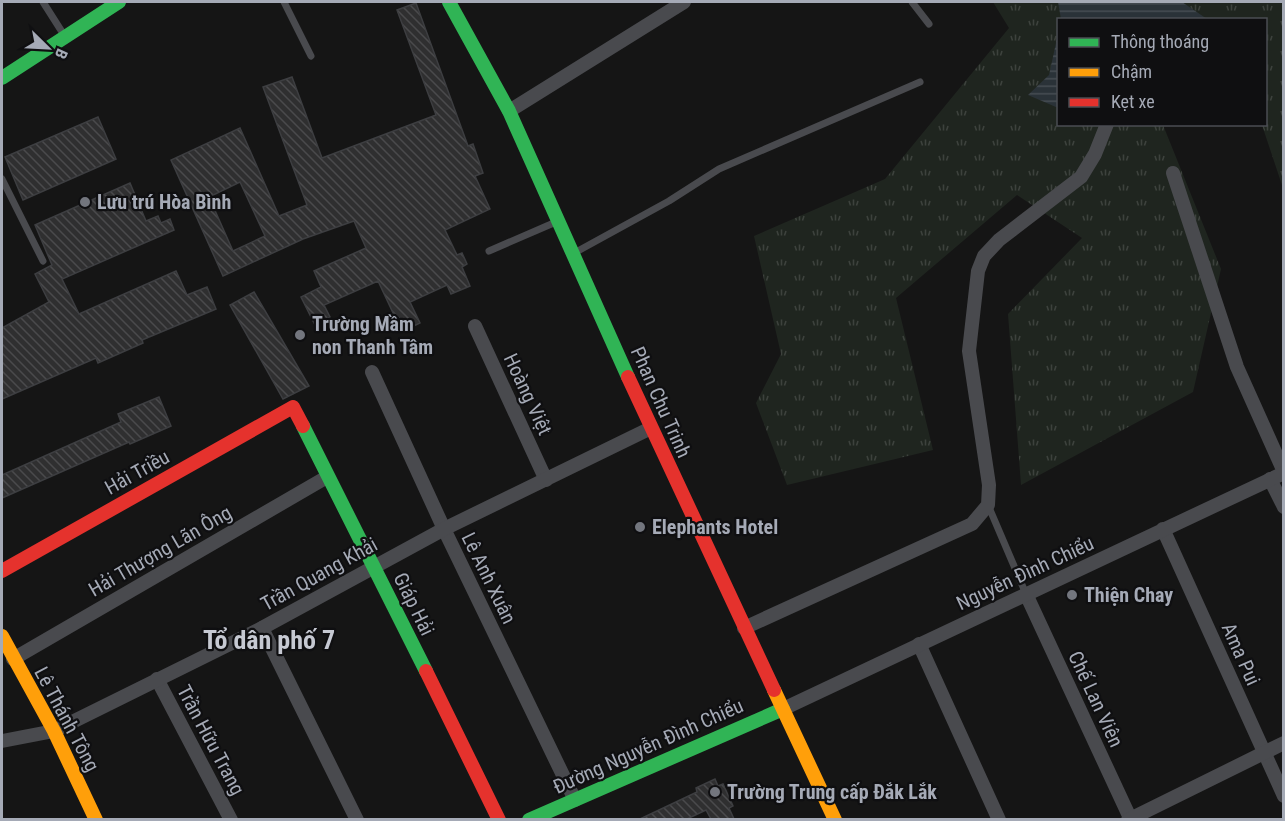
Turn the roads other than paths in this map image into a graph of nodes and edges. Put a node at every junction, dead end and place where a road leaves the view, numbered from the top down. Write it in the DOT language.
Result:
graph roads {
  1 [pos="43,2"];
  2 [pos="119,2"];
  3 [pos="284,2"];
  4 [pos="448,2"];
  5 [pos="684,2"];
  6 [pos="912,2"];
  7 [pos="929,24"];
  8 [pos="65,37"];
  9 [pos="311,56"];
  10 [pos="2,78"];
  11 [pos="920,82"];
  12 [pos="508,111"];
  13 [pos="1106,126"];
  14 [pos="1173,173"];
  15 [pos="2,179"];
  16 [pos="558,221"];
  17 [pos="489,251"];
  18 [pos="573,254"];
  19 [pos="43,261"];
  20 [pos="475,326"];
  21 [pos="372,372"];
  22 [pos="292,407"];
  23 [pos="651,428"];
  24 [pos="1284,472"];
  25 [pos="327,477"];
  26 [pos="1270,479"];
  27 [pos="546,480"];
  28 [pos="988,505"];
  29 [pos="1284,507"];
  30 [pos="444,529"];
  31 [pos="1163,529"];
  32 [pos="374,566"];
  33 [pos="2,571"];
  34 [pos="1026,594"];
  35 [pos="262,628"];
  36 [pos="744,628"];
  37 [pos="2,636"];
  38 [pos="919,644"];
  39 [pos="13,659"];
  40 [pos="157,679"];
  41 [pos="783,709"];
  42 [pos="54,731"];
  43 [pos="2,741"];
  44 [pos="1284,743"];
  45 [pos="1263,752"];
  46 [pos="1284,796"];
  47 [pos="575,800"];
  48 [pos="96,819"];
  49 [pos="231,819"];
  50 [pos="357,819"];
  51 [pos="499,819"];
  52 [pos="529,819"];
  53 [pos="835,819"];
  54 [pos="999,819"];
  55 [pos="1130,819"];
  1 -- 8 [label="lane"];
  2 -- 8 [label="street"];
  3 -- 9 [label="lane"];
  4 -- 12 [label="street, Phan Chu Trinh"];
  5 -- 12 [label="street"];
  6 -- 7 [label="lane"];
  8 -- 10 [label="street"];
  11 -- 18 [label="lane"];
  12 -- 16 [label="street, Phan Chu Trinh"];
  13 -- 28 [label="street"];
  14 -- 24 [label="street"];
  15 -- 19 [label="lane"];
  16 -- 17 [label="lane"];
  16 -- 18 [label="street, Phan Chu Trinh"];
  18 -- 23 [label="street, Phan Chu Trinh"];
  20 -- 27 [label="street, Hoàng Việt"];
  21 -- 30 [label="street, Lê Anh Xuân"];
  22 -- 25 [label="street, Giáp Hải"];
  22 -- 33 [label="street, Hải Triều"];
  23 -- 27 [label="street, Trần Quang Khải"];
  23 -- 36 [label="street, Phan Chu Trinh"];
  24 -- 26 [label="street, Nguyễn Đình Chiểu"];
  25 -- 32 [label="street, Giáp Hải"];
  25 -- 39 [label="street, Hải Thượng Lãn Ông"];
  26 -- 29 [label="street"];
  26 -- 31 [label="street, Nguyễn Đình Chiểu"];
  27 -- 30 [label="street, Trần Quang Khải"];
  28 -- 34 [label="lane"];
  28 -- 36 [label="street"];
  30 -- 32 [label="street, Trần Quang Khải"];
  30 -- 47 [label="street, Lê Anh Xuân"];
  31 -- 34 [label="street, Nguyễn Đình Chiểu"];
  31 -- 45 [label="street, Ama Pui"];
  32 -- 35 [label="street, Trần Quang Khải"];
  32 -- 51 [label="street, Giáp Hải"];
  34 -- 38 [label="street, Nguyễn Đình Chiểu"];
  34 -- 55 [label="street, Chế Lan Viên"];
  35 -- 40 [label="street, Trần Quang Khải"];
  35 -- 50 [label="street"];
  36 -- 41 [label="street, Phan Chu Trinh"];
  37 -- 39 [label="street, Lê Thánh Tông"];
  38 -- 41 [label="street, Nguyễn Đình Chiểu"];
  38 -- 54 [label="street"];
  39 -- 42 [label="street, Lê Thánh Tông"];
  40 -- 42 [label="street, Trần Quang Khải"];
  40 -- 49 [label="street, Trần Hữu Trang"];
  41 -- 47 [label="street, Đường Nguyễn Đình Chiểu"];
  41 -- 53 [label="street, Phan Chu Trinh"];
  42 -- 43 [label="street, Trần Quang Khải"];
  42 -- 48 [label="street, Lê Thánh Tông"];
  44 -- 45 [label="street"];
  45 -- 46 [label="street, Ama Pui"];
  45 -- 55 [label="street"];
  47 -- 52 [label="street, Đường Nguyễn Đình Chiểu"];
}
